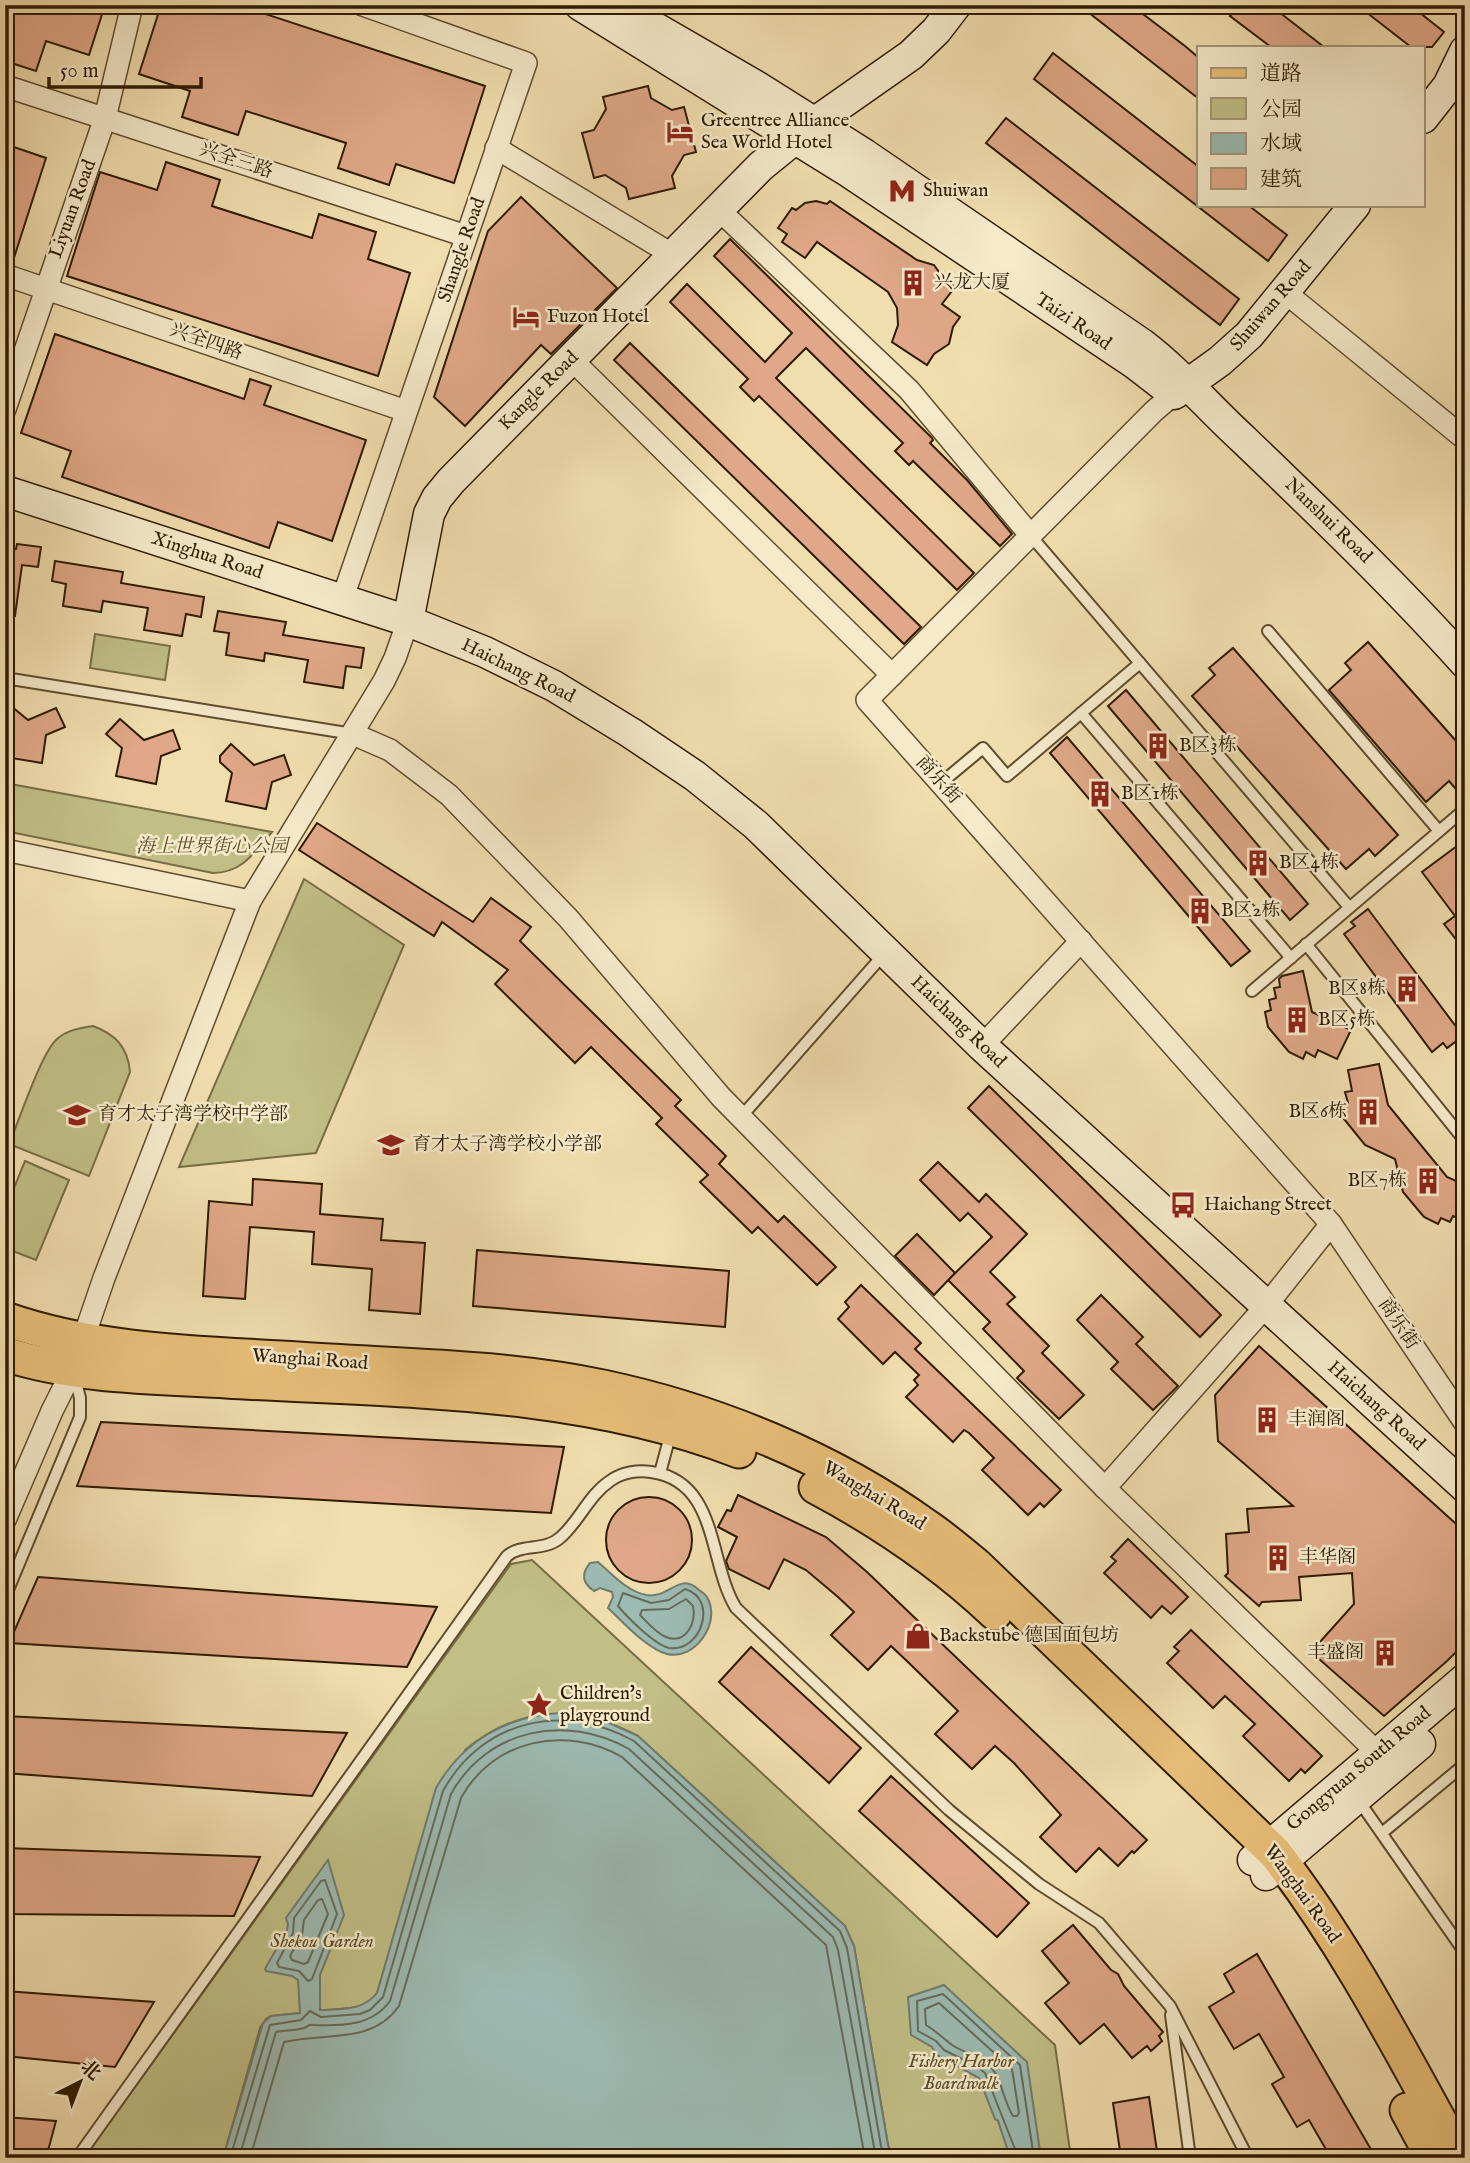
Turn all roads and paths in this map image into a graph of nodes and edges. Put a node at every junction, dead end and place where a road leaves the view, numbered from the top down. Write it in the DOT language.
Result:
graph roads {
  1 [pos="132,5"];
  2 [pos="363,5"];
  3 [pos="580,5"];
  4 [pos="616,5"];
  5 [pos="956,5"];
  6 [pos="1465,51"];
  7 [pos="1457,79"];
  8 [pos="5,86"];
  9 [pos="1424,117"];
  10 [pos="106,118"];
  11 [pos="804,131"];
  12 [pos="496,148"];
  13 [pos="1354,206"];
  14 [pos="718,209"];
  15 [pos="466,236"];
  16 [pos="673,255"];
  17 [pos="5,275"];
  18 [pos="45,288"];
  19 [pos="1286,293"];
  20 [pos="571,359"];
  21 [pos="1180,389"];
  22 [pos="5,409"];
  23 [pos="407,411"];
  24 [pos="1465,439"];
  25 [pos="5,491"];
  26 [pos="1031,536"];
  27 [pos="342,600"];
  28 [pos="408,621"];
  29 [pos="1268,631"];
  30 [pos="1140,663"];
  31 [pos="1465,663"];
  32 [pos="892,675"];
  33 [pos="5,678"];
  34 [pos="1081,713"];
  35 [pos="353,734"];
  36 [pos="941,783"];
  37 [pos="1465,809"];
  38 [pos="1439,831"];
  39 [pos="5,850"];
  40 [pos="250,901"];
  41 [pos="1349,907"];
  42 [pos="1081,941"];
  43 [pos="1306,944"];
  44 [pos="886,952"];
  45 [pos="1291,957"];
  46 [pos="1252,990"];
  47 [pos="982,1046"];
  48 [pos="741,1117"];
  49 [pos="1463,1136"];
  50 [pos="1331,1224"];
  51 [pos="1266,1306"];
  52 [pos="5,1320"];
  53 [pos="5,1354"];
  54 [pos="78,1354"];
  55 [pos="1465,1423"];
  56 [pos="671,1429"];
  57 [pos="660,1474"];
  58 [pos="1465,1487"];
  59 [pos="1105,1488"];
  60 [pos="5,1520"];
  61 [pos="5,1597"];
  62 [pos="1465,1679"];
  63 [pos="1465,1706"];
  64 [pos="1385,1761"];
  65 [pos="1465,1764"];
  66 [pos="1358,1798"];
  67 [pos="1382,1833"];
  68 [pos="1267,1861"];
  69 [pos="1465,1953"];
  70 [pos="1170,2006"];
  71 [pos="1450,2148"];
  72 [pos="77,2158"];
  73 [pos="1190,2158"];
  74 [pos="1248,2158"];
  1 -- 10 [label="street, Liyuan Road"];
  2 -- 12 [label="street, Shangle Road"];
  3 -- 11 [label="street, Taizi Road"];
  4 -- 11 [label="street, Taizi Road"];
  5 -- 11 [label="street, Kangle Road"];
  6 -- 7 [label="street"];
  7 -- 9 [label="street"];
  8 -- 10 [label="street, 兴全三路"];
  10 -- 15 [label="street, 兴全三路"];
  10 -- 18 [label="street, Liyuan Road"];
  11 -- 14 [label="street, Kangle Road"];
  11 -- 21 [label="street, Taizi Road"];
  12 -- 15 [label="street, Shangle Road"];
  12 -- 16 [label="street"];
  13 -- 19 [label="street, Shuiwan Road"];
  14 -- 16 [label="street, Kangle Road"];
  14 -- 26 [label="street"];
  15 -- 23 [label="street, Shangle Road"];
  16 -- 20 [label="street, Kangle Road"];
  17 -- 18 [label="street, 兴全四路"];
  18 -- 22 [label="street, Liyuan Road"];
  18 -- 23 [label="street, 兴全四路"];
  19 -- 21 [label="street, Shuiwan Road"];
  19 -- 24 [label="street"];
  20 -- 28 [label="street, Kangle Road"];
  20 -- 32 [label="street"];
  21 -- 26 [label="street"];
  21 -- 31 [label="street, Nanshui Road"];
  23 -- 27 [label="street, Shangle Road"];
  25 -- 27 [label="street, Xinghua Road"];
  26 -- 30 [label="lane"];
  26 -- 32 [label="street"];
  27 -- 28 [label="street, Xinghua Road"];
  28 -- 35 [label="street"];
  28 -- 44 [label="street, Haichang Road"];
  29 -- 38 [label="lane"];
  30 -- 34 [label="lane"];
  30 -- 41 [label="lane"];
  32 -- 36 [label="street, 商乐街"];
  33 -- 35 [label="lane"];
  34 -- 36 [label="lane"];
  34 -- 45 [label="lane"];
  35 -- 40 [label="street"];
  35 -- 48 [label="street"];
  36 -- 42 [label="street, 商乐街"];
  37 -- 38 [label="lane"];
  38 -- 41 [label="lane"];
  39 -- 40 [label="street"];
  40 -- 54 [label="street"];
  41 -- 43 [label="lane"];
  42 -- 47 [label="street"];
  42 -- 50 [label="street, 商乐街"];
  43 -- 45 [label="lane"];
  43 -- 49 [label="lane"];
  44 -- 47 [label="street, Haichang Road"];
  44 -- 48 [label="lane"];
  45 -- 46 [label="lane"];
  47 -- 51 [label="street, Haichang Road"];
  48 -- 59 [label="street"];
  50 -- 51 [label="street"];
  50 -- 55 [label="street, 商乐街"];
  51 -- 58 [label="street, Haichang Road"];
  51 -- 59 [label="street"];
  52 -- 54 [label="main road, Wanghai Road"];
  53 -- 54 [label="main road, Wanghai Road"];
  54 -- 56 [label="main road, Wanghai Road"];
  54 -- 60 [label="street"];
  54 -- 61 [label="lane"];
  54 -- 68 [label="main road, Wanghai Road"];
  56 -- 57 [label="lane"];
  56 -- 68 [label="main road, Wanghai Road"];
  57 -- 70 [label="lane"];
  57 -- 72 [label="lane"];
  59 -- 64 [label="street"];
  62 -- 64 [label="street, Gongyuan South Road"];
  63 -- 64 [label="street, Gongyuan South Road"];
  64 -- 66 [label="street, Gongyuan South Road"];
  64 -- 68 [label="street, Gongyuan South Road"];
  65 -- 67 [label="lane"];
  66 -- 67 [label="lane"];
  66 -- 68 [label="street, Gongyuan South Road"];
  67 -- 69 [label="lane"];
  68 -- 71 [label="main road, Wanghai Road"];
  70 -- 73 [label="lane"];
  70 -- 74 [label="lane"];
}
